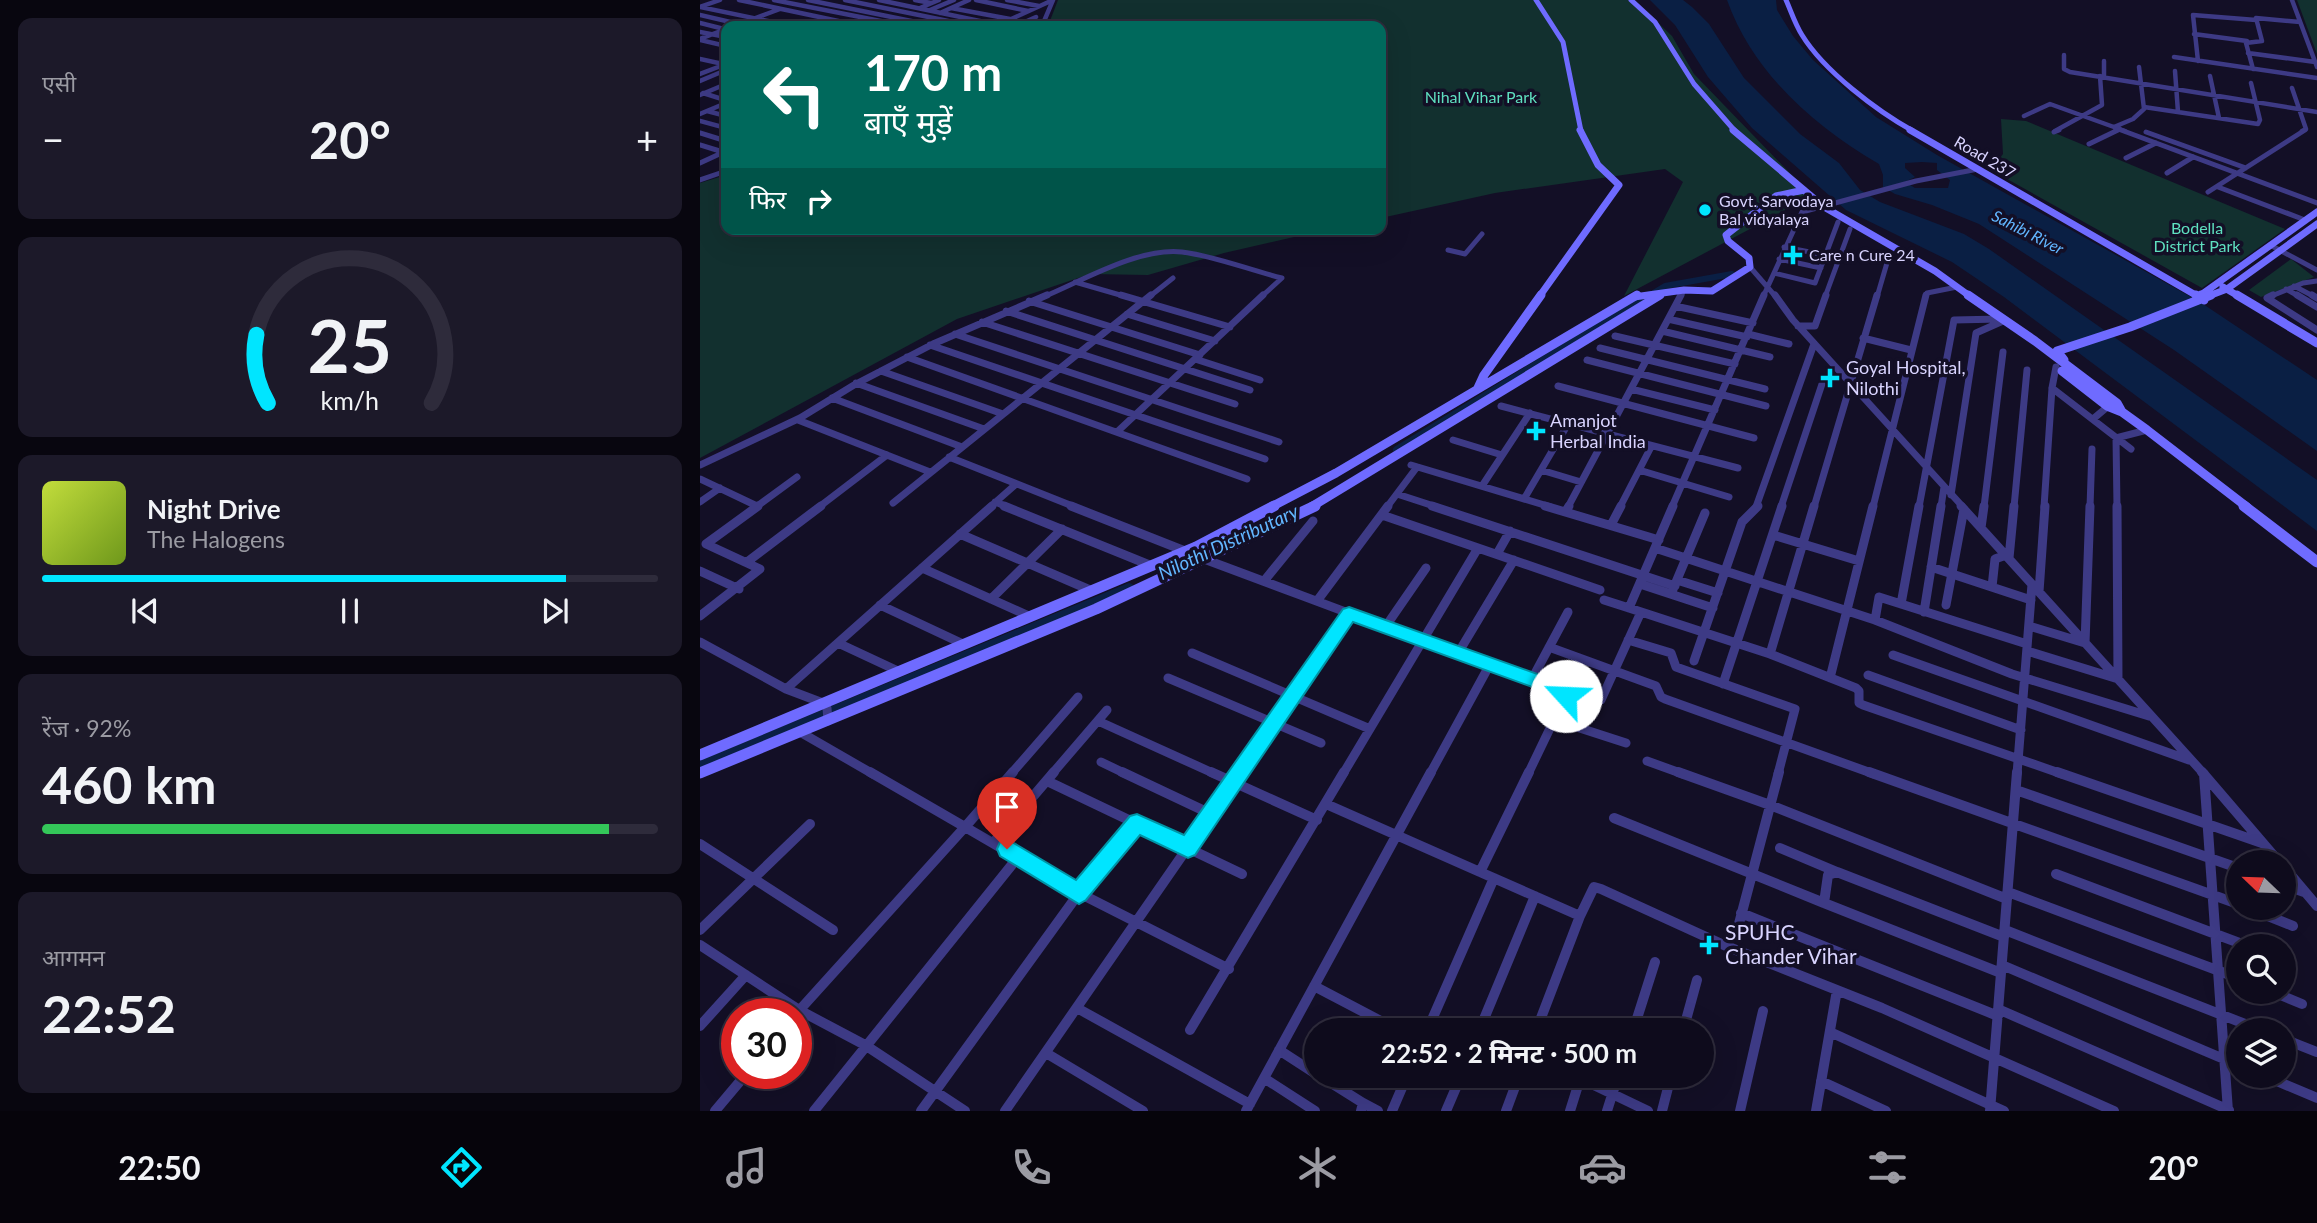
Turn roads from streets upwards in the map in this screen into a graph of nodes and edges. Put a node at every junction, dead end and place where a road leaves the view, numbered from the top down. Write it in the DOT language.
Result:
graph roads {
  1 [pos="703,0"];
  2 [pos="720,0"];
  3 [pos="739,0"];
  4 [pos="774,0"];
  5 [pos="808,0"];
  6 [pos="831,0"];
  7 [pos="845,0"];
  8 [pos="883,0"];
  9 [pos="915,0"];
  10 [pos="939,0"];
  11 [pos="954,0"];
  12 [pos="969,0"];
  13 [pos="976,0"];
  14 [pos="1007,0"];
  15 [pos="1041,0"];
  16 [pos="1536,0"];
  17 [pos="1630,0"];
  18 [pos="1786,0"];
  19 [pos="2292,0"];
  20 [pos="1052,1"];
  21 [pos="714,2"];
  22 [pos="823,3"];
  23 [pos="931,3"];
  24 [pos="872,6"];
  25 [pos="1039,6"];
  26 [pos="700,7"];
  27 [pos="920,8"];
  28 [pos="951,8"];
  29 [pos="780,9"];
  30 [pos="930,10"];
  31 [pos="860,11"];
  32 [pos="1028,11"];
  33 [pos="940,12"];
  34 [pos="700,15"];
  35 [pos="848,15"];
  36 [pos="929,17"];
  37 [pos="1035,17"];
  38 [pos="755,19"];
  39 [pos="1010,19"];
  40 [pos="2256,20"];
  41 [pos="726,21"];
  42 [pos="749,21"];
  43 [pos="766,21"];
  44 [pos="835,21"];
  45 [pos="880,21"];
  46 [pos="912,21"];
  47 [pos="919,21"];
  48 [pos="949,21"];
  49 [pos="981,21"];
  50 [pos="1006,21"];
  51 [pos="1027,21"];
  52 [pos="1044,21"];
  53 [pos="2300,22"];
  54 [pos="700,23"];
  55 [pos="721,28"];
  56 [pos="721,31"];
  57 [pos="700,32"];
  58 [pos="712,34"];
  59 [pos="2194,34"];
  60 [pos="721,36"];
  61 [pos="700,40"];
  62 [pos="2246,41"];
  63 [pos="721,45"];
  64 [pos="2248,53"];
  65 [pos="2064,55"];
  66 [pos="2174,57"];
  67 [pos="701,60"];
  68 [pos="2104,61"];
  69 [pos="2198,61"];
  70 [pos="721,65"];
  71 [pos="2316,65"];
  72 [pos="2139,67"];
  73 [pos="721,68"];
  74 [pos="721,69"];
  75 [pos="2253,69"];
  76 [pos="2175,71"];
  77 [pos="700,74"];
  78 [pos="2102,76"];
  79 [pos="2210,76"];
  80 [pos="2317,78"];
  81 [pos="700,81"];
  82 [pos="2139,83"];
  83 [pos="2251,83"];
  84 [pos="721,87"];
  85 [pos="2292,88"];
  86 [pos="2176,89"];
  87 [pos="702,94"];
  88 [pos="2214,95"];
  89 [pos="721,101"];
  90 [pos="2255,102"];
  91 [pos="721,105"];
  92 [pos="700,106"];
  93 [pos="2144,107"];
  94 [pos="710,110"];
  95 [pos="2300,110"];
  96 [pos="2178,112"];
  97 [pos="2317,112"];
  98 [pos="700,114"];
  99 [pos="721,114"];
  100 [pos="2024,116"];
  101 [pos="2086,116"];
  102 [pos="2219,118"];
  103 [pos="700,121"];
  104 [pos="721,127"];
  105 [pos="2117,128"];
  106 [pos="2054,132"];
  107 [pos="2146,132"];
  108 [pos="700,133"];
  109 [pos="721,139"];
  110 [pos="2156,143"];
  111 [pos="2089,144"];
  112 [pos="700,145"];
  113 [pos="721,152"];
  114 [pos="721,154"];
  115 [pos="2193,157"];
  116 [pos="2126,158"];
  117 [pos="700,163"];
  118 [pos="2246,168"];
  119 [pos="1978,169"];
  120 [pos="721,173"];
  121 [pos="2167,173"];
  122 [pos="2238,173"];
  123 [pos="700,174"];
  124 [pos="709,177"];
  125 [pos="700,180"];
  126 [pos="2218,187"];
  127 [pos="1804,190"];
  128 [pos="2208,192"];
  129 [pos="2317,203"];
  130 [pos="1824,206"];
  131 [pos="2317,212"];
  132 [pos="2305,220"];
  133 [pos="1838,222"];
  134 [pos="2317,224"];
  135 [pos="1850,229"];
  136 [pos="1482,234"];
  137 [pos="2270,245"];
  138 [pos="1784,247"];
  139 [pos="1448,250"];
  140 [pos="2280,251"];
  141 [pos="1825,255"];
  142 [pos="1889,256"];
  143 [pos="1779,260"];
  144 [pos="1750,267"];
  145 [pos="1821,268"];
  146 [pos="2317,270"];
  147 [pos="1774,273"];
  148 [pos="1173,278"];
  149 [pos="2219,281"];
  150 [pos="2317,281"];
  151 [pos="1074,282"];
  152 [pos="1768,286"];
  153 [pos="2294,286"];
  154 [pos="1957,287"];
  155 [pos="2230,288"];
  156 [pos="2286,289"];
  157 [pos="1684,290"];
  158 [pos="1655,294"];
  159 [pos="2317,298"];
  160 [pos="2200,299"];
  161 [pos="1029,301"];
  162 [pos="1142,302"];
  163 [pos="1675,306"];
  164 [pos="2317,307"];
  165 [pos="1006,311"];
  166 [pos="1127,314"];
  167 [pos="1668,319"];
  168 [pos="2001,320"];
  169 [pos="982,322"];
  170 [pos="1753,323"];
  171 [pos="1798,326"];
  172 [pos="1112,327"];
  173 [pos="1230,327"];
  174 [pos="2317,330"];
  175 [pos="1662,331"];
  176 [pos="955,334"];
  177 [pos="1615,335"];
  178 [pos="1747,336"];
  179 [pos="2317,337"];
  180 [pos="1863,338"];
  181 [pos="1096,339"];
  182 [pos="1215,341"];
  183 [pos="2317,343"];
  184 [pos="1789,344"];
  185 [pos="1814,344"];
  186 [pos="930,345"];
  187 [pos="1654,345"];
  188 [pos="1600,348"];
  189 [pos="1911,350"];
  190 [pos="1741,351"];
  191 [pos="2003,352"];
  192 [pos="2051,352"];
  193 [pos="1077,354"];
  194 [pos="907,357"];
  195 [pos="1198,357"];
  196 [pos="1770,357"];
  197 [pos="1647,359"];
  198 [pos="1587,360"];
  199 [pos="1735,364"];
  200 [pos="2056,367"];
  201 [pos="1059,369"];
  202 [pos="1184,369"];
  203 [pos="2027,370"];
  204 [pos="881,371"];
  205 [pos="1639,374"];
  206 [pos="1260,380"];
  207 [pos="1728,380"];
  208 [pos="856,383"];
  209 [pos="1041,383"];
  210 [pos="1850,383"];
  211 [pos="1169,384"];
  212 [pos="1822,384"];
  213 [pos="1558,386"];
  214 [pos="1478,388"];
  215 [pos="2052,388"];
  216 [pos="1631,389"];
  217 [pos="1765,389"];
  218 [pos="1250,390"];
  219 [pos="1722,394"];
  220 [pos="832,398"];
  221 [pos="1023,398"];
  222 [pos="1151,400"];
  223 [pos="1623,403"];
  224 [pos="1235,404"];
  225 [pos="2111,404"];
  226 [pos="1501,406"];
  227 [pos="1766,406"];
  228 [pos="1715,410"];
  229 [pos="1530,413"];
  230 [pos="1003,414"];
  231 [pos="1135,415"];
  232 [pos="2092,418"];
  233 [pos="798,420"];
  234 [pos="1568,424"];
  235 [pos="1708,426"];
  236 [pos="1891,428"];
  237 [pos="984,429"];
  238 [pos="2147,429"];
  239 [pos="1117,432"];
  240 [pos="1607,434"];
  241 [pos="1754,438"];
  242 [pos="2116,438"];
  243 [pos="1453,440"];
  244 [pos="1279,442"];
  245 [pos="962,447"];
  246 [pos="1651,447"];
  247 [pos="2092,449"];
  248 [pos="2131,449"];
  249 [pos="887,455"];
  250 [pos="1502,456"];
  251 [pos="949,457"];
  252 [pos="1696,458"];
  253 [pos="1265,459"];
  254 [pos="700,464"];
  255 [pos="1738,468"];
  256 [pos="1926,468"];
  257 [pos="1541,470"];
  258 [pos="1639,470"];
  259 [pos="930,472"];
  260 [pos="797,477"];
  261 [pos="1247,478"];
  262 [pos="700,479"];
  263 [pos="1581,482"];
  264 [pos="1016,484"];
  265 [pos="1684,484"];
  266 [pos="1482,486"];
  267 [pos="1944,487"];
  268 [pos="720,488"];
  269 [pos="1397,494"];
  270 [pos="1951,495"];
  271 [pos="1729,497"];
  272 [pos="1524,499"];
  273 [pos="700,502"];
  274 [pos="995,502"];
  275 [pos="893,503"];
  276 [pos="757,506"];
  277 [pos="1964,509"];
  278 [pos="1566,511"];
  279 [pos="1705,513"];
  280 [pos="1382,515"];
  281 [pos="1313,521"];
  282 [pos="1611,525"];
  283 [pos="1981,528"];
  284 [pos="1062,529"];
  285 [pos="1510,531"];
  286 [pos="960,534"];
  287 [pos="1773,535"];
  288 [pos="703,542"];
  289 [pos="1657,544"];
  290 [pos="1802,544"];
  291 [pos="1478,548"];
  292 [pos="1197,553"];
  293 [pos="1497,554"];
  294 [pos="2007,557"];
  295 [pos="1687,559"];
  296 [pos="1514,560"];
  297 [pos="1859,561"];
  298 [pos="747,562"];
  299 [pos="1028,562"];
  300 [pos="2317,562"];
  301 [pos="1152,566"];
  302 [pos="1931,567"];
  303 [pos="922,568"];
  304 [pos="1426,568"];
  305 [pos="700,571"];
  306 [pos="1726,572"];
  307 [pos="1952,574"];
  308 [pos="1642,579"];
  309 [pos="1264,581"];
  310 [pos="1757,581"];
  311 [pos="1675,586"];
  312 [pos="1992,587"];
  313 [pos="739,589"];
  314 [pos="1090,590"];
  315 [pos="1600,590"];
  316 [pos="1788,592"];
  317 [pos="2034,592"];
  318 [pos="1718,593"];
  319 [pos="991,599"];
  320 [pos="1604,600"];
  321 [pos="1317,601"];
  322 [pos="1901,604"];
  323 [pos="880,605"];
  324 [pos="1946,605"];
  325 [pos="1629,608"];
  326 [pos="1713,608"];
  327 [pos="1847,611"];
  328 [pos="1568,612"];
  329 [pos="1641,612"];
  330 [pos="1924,612"];
  331 [pos="1349,614"];
  332 [pos="700,616"];
  333 [pos="1029,616"];
  334 [pos="1875,620"];
  335 [pos="1386,626"];
  336 [pos="2029,626"];
  337 [pos="1704,633"];
  338 [pos="1628,640"];
  339 [pos="700,642"];
  340 [pos="1421,642"];
  341 [pos="838,643"];
  342 [pos="961,643"];
  343 [pos="1737,643"];
  344 [pos="2085,643"];
  345 [pos="1549,647"];
  346 [pos="2027,647"];
  347 [pos="1192,653"];
  348 [pos="1770,654"];
  349 [pos="1457,655"];
  350 [pos="1893,655"];
  351 [pos="1695,660"];
  352 [pos="1489,666"];
  353 [pos="898,671"];
  354 [pos="1613,671"];
  355 [pos="1868,675"];
  356 [pos="2025,676"];
  357 [pos="1168,678"];
  358 [pos="1830,678"];
  359 [pos="2118,679"];
  360 [pos="1531,681"];
  361 [pos="1723,684"];
  362 [pos="786,689"];
  363 [pos="1293,696"];
  364 [pos="1078,697"];
  365 [pos="1601,700"];
  366 [pos="2023,702"];
  367 [pos="1107,710"];
  368 [pos="827,712"];
  369 [pos="2152,717"];
  370 [pos="1555,720"];
  371 [pos="1098,721"];
  372 [pos="1275,722"];
  373 [pos="1370,729"];
  374 [pos="2021,730"];
  375 [pos="800,732"];
  376 [pos="1321,743"];
  377 [pos="1626,743"];
  378 [pos="1786,745"];
  379 [pos="700,755"];
  380 [pos="2018,759"];
  381 [pos="1647,761"];
  382 [pos="2192,761"];
  383 [pos="1101,762"];
  384 [pos="700,773"];
  385 [pos="2204,774"];
  386 [pos="1047,781"];
  387 [pos="1233,782"];
  388 [pos="2016,790"];
  389 [pos="1326,804"];
  390 [pos="1770,805"];
  391 [pos="1211,814"];
  392 [pos="1614,818"];
  393 [pos="1317,820"];
  394 [pos="2013,822"];
  395 [pos="1137,823"];
  396 [pos="810,824"];
  397 [pos="2208,824"];
  398 [pos="965,827"];
  399 [pos="1397,834"];
  400 [pos="994,842"];
  401 [pos="700,844"];
  402 [pos="2265,844"];
  403 [pos="1188,848"];
  404 [pos="1780,848"];
  405 [pos="2270,850"];
  406 [pos="1019,856"];
  407 [pos="2210,858"];
  408 [pos="2226,864"];
  409 [pos="1480,872"];
  410 [pos="1837,872"];
  411 [pos="1242,873"];
  412 [pos="2056,874"];
  413 [pos="1752,875"];
  414 [pos="1494,878"];
  415 [pos="753,879"];
  416 [pos="2296,881"];
  417 [pos="2296,889"];
  418 [pos="2305,892"];
  419 [pos="1079,893"];
  420 [pos="2213,894"];
  421 [pos="2008,895"];
  422 [pos="1535,896"];
  423 [pos="2226,899"];
  424 [pos="1824,903"];
  425 [pos="2317,906"];
  426 [pos="1741,913"];
  427 [pos="1580,916"];
  428 [pos="2278,920"];
  429 [pos="1136,921"];
  430 [pos="2293,926"];
  431 [pos="700,930"];
  432 [pos="833,930"];
  433 [pos="2004,933"];
  434 [pos="2215,933"];
  435 [pos="1737,935"];
  436 [pos="2226,937"];
  437 [pos="700,945"];
  438 [pos="1655,962"];
  439 [pos="1229,969"];
  440 [pos="2002,969"];
  441 [pos="2218,970"];
  442 [pos="2226,973"];
  443 [pos="746,975"];
  444 [pos="1697,981"];
  445 [pos="1314,985"];
  446 [pos="1838,990"];
  447 [pos="778,998"];
  448 [pos="811,998"];
  449 [pos="2296,1002"];
  450 [pos="2302,1004"];
  451 [pos="1077,1008"];
  452 [pos="1763,1011"];
  453 [pos="1998,1012"];
  454 [pos="2221,1014"];
  455 [pos="1375,1018"];
  456 [pos="1433,1018"];
  457 [pos="1484,1018"];
  458 [pos="1541,1018"];
  459 [pos="1637,1018"];
  460 [pos="1687,1018"];
  461 [pos="2231,1018"];
  462 [pos="812,1019"];
  463 [pos="700,1026"];
  464 [pos="1190,1030"];
  465 [pos="1830,1032"];
  466 [pos="2296,1044"];
  467 [pos="865,1045"];
  468 [pos="1279,1051"];
  469 [pos="2317,1052"];
  470 [pos="1046,1053"];
  471 [pos="1993,1059"];
  472 [pos="2224,1060"];
  473 [pos="1304,1066"];
  474 [pos="1264,1078"];
  475 [pos="1821,1081"];
  476 [pos="1336,1088"];
  477 [pos="1402,1088"];
  478 [pos="1456,1088"];
  479 [pos="1515,1088"];
  480 [pos="1575,1088"];
  481 [pos="1600,1088"];
  482 [pos="1614,1088"];
  483 [pos="1668,1088"];
  484 [pos="2293,1088"];
  485 [pos="734,1089"];
  486 [pos="936,1091"];
  487 [pos="1612,1094"];
  488 [pos="2317,1098"];
  489 [pos="1362,1107"];
  490 [pos="1248,1108"];
  491 [pos="1990,1108"];
  492 [pos="2229,1110"];
  493 [pos="715,1111"];
  494 [pos="814,1111"];
  495 [pos="921,1111"];
  496 [pos="965,1111"];
  497 [pos="1005,1111"];
  498 [pos="1143,1111"];
  499 [pos="1315,1111"];
  500 [pos="1378,1111"];
  501 [pos="1392,1111"];
  502 [pos="1446,1111"];
  503 [pos="1506,1111"];
  504 [pos="1570,1111"];
  505 [pos="1607,1111"];
  506 [pos="1648,1111"];
  507 [pos="1662,1111"];
  508 [pos="1740,1111"];
  509 [pos="1816,1111"];
  510 [pos="1886,1111"];
  511 [pos="2004,1111"];
  512 [pos="2114,1111"];
  1 -- 21 [label="street"];
  2 -- 21 [label="street"];
  3 -- 29 [label="street"];
  4 -- 35 [label="street"];
  5 -- 22 [label="street"];
  6 -- 22 [label="street"];
  7 -- 24 [label="street"];
  8 -- 27 [label="street"];
  9 -- 23 [label="street"];
  10 -- 23 [label="street"];
  11 -- 30 [label="street"];
  12 -- 28 [label="street"];
  13 -- 32 [label="street"];
  14 -- 25 [label="street"];
  15 -- 20 [label="street"];
  16 -- 214 [label="street"];
  17 -- 127 [label="street"];
  18 -- 119 [label="street, Road 237"];
  19 -- 53 [label="street"];
  20 -- 25 [label="street"];
  20 -- 52 [label="street"];
  21 -- 26 [label="street"];
  22 -- 31 [label="street"];
  23 -- 27 [label="street"];
  24 -- 31 [label="street"];
  24 -- 36 [label="street"];
  25 -- 32 [label="street"];
  26 -- 38 [label="street"];
  27 -- 30 [label="street"];
  28 -- 33 [label="street"];
  28 -- 39 [label="street"];
  29 -- 38 [label="street"];
  29 -- 44 [label="street"];
  30 -- 33 [label="street"];
  31 -- 35 [label="street"];
  31 -- 46 [label="street"];
  32 -- 39 [label="street"];
  33 -- 36 [label="street"];
  33 -- 49 [label="street"];
  34 -- 41 [label="street"];
  35 -- 44 [label="street"];
  35 -- 45 [label="street"];
  36 -- 47 [label="street"];
  36 -- 48 [label="street"];
  37 -- 51 [label="street"];
  38 -- 42 [label="street"];
  38 -- 43 [label="street"];
  39 -- 50 [label="street"];
  40 -- 53 [label="street"];
  40 -- 59 [label="street"];
  40 -- 62 [label="street"];
  53 -- 71 [label="street"];
  54 -- 55 [label="street"];
  56 -- 58 [label="street"];
  57 -- 58 [label="street"];
  58 -- 60 [label="street"];
  58 -- 61 [label="street"];
  59 -- 62 [label="street"];
  59 -- 69 [label="street"];
  61 -- 63 [label="street"];
  62 -- 64 [label="street"];
  64 -- 71 [label="street"];
  64 -- 75 [label="street"];
  65 -- 78 [label="street"];
  66 -- 69 [label="street"];
  67 -- 70 [label="street"];
  68 -- 78 [label="street"];
  69 -- 75 [label="street"];
  72 -- 82 [label="street"];
  73 -- 77 [label="street"];
  74 -- 81 [label="street"];
  75 -- 80 [label="street"];
  76 -- 86 [label="street"];
  78 -- 82 [label="street"];
  78 -- 101 [label="street"];
  79 -- 88 [label="street"];
  82 -- 86 [label="street"];
  82 -- 93 [label="street"];
  83 -- 90 [label="street"];
  84 -- 87 [label="street"];
  85 -- 95 [label="street"];
  86 -- 88 [label="street"];
  86 -- 96 [label="street"];
  87 -- 89 [label="street"];
  88 -- 90 [label="street"];
  88 -- 102 [label="street"];
  90 -- 95 [label="street"];
  90 -- 102 [label="street"];
  91 -- 94 [label="street"];
  92 -- 94 [label="street"];
  93 -- 96 [label="street"];
  93 -- 105 [label="street"];
  94 -- 98 [label="street"];
  94 -- 99 [label="street"];
  95 -- 97 [label="street"];
  95 -- 118 [label="street"];
  96 -- 102 [label="street"];
  100 -- 101 [label="street"];
  101 -- 105 [label="street"];
  101 -- 106 [label="street"];
  103 -- 104 [label="street"];
  105 -- 110 [label="street"];
  105 -- 111 [label="street"];
  107 -- 118 [label="street"];
  108 -- 109 [label="street"];
  110 -- 115 [label="street"];
  110 -- 116 [label="street"];
  112 -- 113 [label="street"];
  114 -- 117 [label="street"];
  115 -- 121 [label="street"];
  115 -- 122 [label="street"];
  118 -- 122 [label="street"];
  119 -- 130 [label="street"];
  119 -- 160 [label="street, Road 237"];
  120 -- 124 [label="street"];
  122 -- 126 [label="street"];
  122 -- 129 [label="street"];
  123 -- 124 [label="street"];
  124 -- 125 [label="street"];
  126 -- 128 [label="street"];
  126 -- 132 [label="street"];
  127 -- 130 [label="street"];
  127 -- 144 [label="street"];
  130 -- 138 [label="street"];
  130 -- 154 [label="street"];
  131 -- 132 [label="street"];
  132 -- 137 [label="street"];
  133 -- 141 [label="street"];
  134 -- 140 [label="street"];
  135 -- 171 [label="street"];
  136 -- 139 [label="street"];
  137 -- 140 [label="street"];
  137 -- 149 [label="street"];
  138 -- 141 [label="street"];
  138 -- 143 [label="street"];
  140 -- 146 [label="street"];
  140 -- 155 [label="street"];
  141 -- 145 [label="street"];
  142 -- 180 [label="street"];
  143 -- 145 [label="street"];
  143 -- 147 [label="street"];
  144 -- 152 [label="street"];
  144 -- 157 [label="street"];
  145 -- 147 [label="street"];
  147 -- 152 [label="street"];
  148 -- 162 [label="street"];
  149 -- 155 [label="street"];
  149 -- 160 [label="street"];
  150 -- 153 [label="street"];
  151 -- 161 [label="street"];
  151 -- 162 [label="street"];
  151 -- 173 [label="street"];
  152 -- 170 [label="street"];
  152 -- 171 [label="street"];
  153 -- 156 [label="street"];
  153 -- 159 [label="street"];
  154 -- 168 [label="street"];
  154 -- 189 [label="street"];
  155 -- 160 [label="street"];
  155 -- 179 [label="street"];
  155 -- 183 [label="street"];
  156 -- 164 [label="street"];
  156 -- 174 [label="street"];
  157 -- 158 [label="street"];
  157 -- 163 [label="street"];
  158 -- 214 [label="street"];
  158 -- 292 [label="street"];
  160 -- 192 [label="street"];
  161 -- 165 [label="street"];
  161 -- 172 [label="street"];
  162 -- 166 [label="street"];
  162 -- 173 [label="street"];
  163 -- 167 [label="street"];
  163 -- 170 [label="street"];
  165 -- 169 [label="street"];
  165 -- 181 [label="street"];
  166 -- 172 [label="street"];
  166 -- 182 [label="street"];
  167 -- 175 [label="street"];
  167 -- 178 [label="street"];
  168 -- 192 [label="street"];
  168 -- 256 [label="street"];
  168 -- 270 [label="street"];
  169 -- 176 [label="street"];
  169 -- 193 [label="street"];
  170 -- 178 [label="street"];
  171 -- 185 [label="street"];
  172 -- 181 [label="street"];
  172 -- 195 [label="street"];
  173 -- 182 [label="street"];
  175 -- 187 [label="street"];
  175 -- 190 [label="street"];
  176 -- 186 [label="street"];
  176 -- 201 [label="street"];
  177 -- 187 [label="street"];
  178 -- 184 [label="street"];
  178 -- 190 [label="street"];
  180 -- 189 [label="street"];
  180 -- 210 [label="street"];
  181 -- 193 [label="street"];
  181 -- 202 [label="street"];
  182 -- 195 [label="street"];
  185 -- 210 [label="street"];
  185 -- 306 [label="street"];
  186 -- 194 [label="street"];
  186 -- 209 [label="street"];
  187 -- 197 [label="street"];
  187 -- 199 [label="street"];
  188 -- 197 [label="street"];
  189 -- 236 [label="street"];
  190 -- 196 [label="street"];
  190 -- 199 [label="street"];
  191 -- 283 [label="street"];
  192 -- 200 [label="street"];
  192 -- 225 [label="street"];
  193 -- 201 [label="street"];
  193 -- 211 [label="street"];
  194 -- 204 [label="street"];
  194 -- 221 [label="street"];
  195 -- 202 [label="street"];
  195 -- 206 [label="street"];
  197 -- 205 [label="street"];
  197 -- 207 [label="street"];
  198 -- 205 [label="street"];
  199 -- 207 [label="street"];
  200 -- 215 [label="street"];
  200 -- 225 [label="street"];
  201 -- 209 [label="street"];
  201 -- 222 [label="street"];
  202 -- 211 [label="street"];
  202 -- 218 [label="street"];
  203 -- 294 [label="street"];
  204 -- 208 [label="street"];
  204 -- 230 [label="street"];
  205 -- 216 [label="street"];
  205 -- 219 [label="street"];
  207 -- 217 [label="street"];
  207 -- 219 [label="street"];
  208 -- 220 [label="street"];
  208 -- 237 [label="street"];
  209 -- 221 [label="street"];
  209 -- 231 [label="street"];
  210 -- 236 [label="street"];
  210 -- 290 [label="street"];
  211 -- 222 [label="street"];
  211 -- 224 [label="street"];
  212 -- 287 [label="street"];
  213 -- 223 [label="street"];
  214 -- 292 [label="street"];
  215 -- 232 [label="street"];
  215 -- 317 [label="street"];
  216 -- 223 [label="street"];
  216 -- 228 [label="street"];
  219 -- 227 [label="street"];
  219 -- 228 [label="street"];
  220 -- 233 [label="street"];
  220 -- 245 [label="street"];
  221 -- 230 [label="street"];
  221 -- 239 [label="street"];
  222 -- 231 [label="street"];
  222 -- 244 [label="street"];
  223 -- 235 [label="street"];
  223 -- 240 [label="street"];
  225 -- 232 [label="street"];
  225 -- 238 [label="street"];
  226 -- 229 [label="street"];
  228 -- 235 [label="street"];
  229 -- 234 [label="street"];
  229 -- 250 [label="street"];
  230 -- 237 [label="street"];
  231 -- 239 [label="street"];
  231 -- 253 [label="street"];
  232 -- 242 [label="street"];
  233 -- 249 [label="street"];
  233 -- 254 [label="street"];
  234 -- 240 [label="street"];
  234 -- 257 [label="street"];
  235 -- 241 [label="street"];
  235 -- 252 [label="street"];
  236 -- 256 [label="street"];
  236 -- 297 [label="street"];
  237 -- 245 [label="street"];
  238 -- 242 [label="street"];
  238 -- 300 [label="street"];
  239 -- 261 [label="street"];
  240 -- 246 [label="street"];
  240 -- 263 [label="street"];
  242 -- 248 [label="street"];
  242 -- 359 [label="street"];
  243 -- 250 [label="street"];
  245 -- 251 [label="street"];
  246 -- 252 [label="street"];
  246 -- 258 [label="street"];
  247 -- 344 [label="street"];
  249 -- 259 [label="street"];
  249 -- 298 [label="street"];
  250 -- 266 [label="street"];
  251 -- 259 [label="street"];
  251 -- 264 [label="street"];
  252 -- 255 [label="street"];
  252 -- 265 [label="street"];
  256 -- 267 [label="street"];
  256 -- 322 [label="street"];
  257 -- 263 [label="street"];
  257 -- 272 [label="street"];
  258 -- 265 [label="street"];
  258 -- 282 [label="street"];
  259 -- 275 [label="street"];
  260 -- 276 [label="street"];
  262 -- 268 [label="street"];
  263 -- 278 [label="street"];
  264 -- 274 [label="street"];
  264 -- 292 [label="street"];
  265 -- 271 [label="street"];
  265 -- 289 [label="street"];
  266 -- 269 [label="street"];
  266 -- 272 [label="street"];
  267 -- 270 [label="street"];
  267 -- 302 [label="street"];
  268 -- 273 [label="street"];
  268 -- 276 [label="street"];
  269 -- 280 [label="street"];
  269 -- 285 [label="street"];
  270 -- 277 [label="street"];
  272 -- 278 [label="street"];
  274 -- 284 [label="street"];
  274 -- 286 [label="street"];
  276 -- 288 [label="street"];
  277 -- 283 [label="street"];
  277 -- 307 [label="street"];
  278 -- 282 [label="street"];
  279 -- 295 [label="street"];
  280 -- 291 [label="street"];
  280 -- 321 [label="street"];
  281 -- 309 [label="street"];
  282 -- 289 [label="street"];
  283 -- 294 [label="street"];
  284 -- 299 [label="street"];
  284 -- 301 [label="street"];
  285 -- 293 [label="street"];
  285 -- 308 [label="street"];
  286 -- 299 [label="street"];
  286 -- 303 [label="street"];
  287 -- 290 [label="street"];
  287 -- 310 [label="street"];
  288 -- 298 [label="street"];
  289 -- 295 [label="street"];
  289 -- 308 [label="street"];
  290 -- 297 [label="street"];
  290 -- 316 [label="street"];
  291 -- 293 [label="street"];
  291 -- 340 [label="street"];
  292 -- 301 [label="street"];
  292 -- 309 [label="street"];
  292 -- 368 [label="street"];
  293 -- 296 [label="street"];
  294 -- 312 [label="street"];
  294 -- 317 [label="street"];
  295 -- 306 [label="street"];
  295 -- 311 [label="street"];
  296 -- 315 [label="street"];
  296 -- 349 [label="street"];
  297 -- 327 [label="street"];
  298 -- 313 [label="street"];
  299 -- 314 [label="street"];
  299 -- 319 [label="street"];
  301 -- 314 [label="street"];
  302 -- 307 [label="street"];
  302 -- 330 [label="street"];
  303 -- 319 [label="street"];
  303 -- 323 [label="street"];
  304 -- 335 [label="street"];
  305 -- 313 [label="street"];
  306 -- 310 [label="street"];
  306 -- 318 [label="street"];
  307 -- 312 [label="street"];
  307 -- 324 [label="street"];
  308 -- 311 [label="street"];
  308 -- 325 [label="street"];
  309 -- 321 [label="street"];
  310 -- 316 [label="street"];
  310 -- 343 [label="street"];
  311 -- 318 [label="street"];
  311 -- 326 [label="street"];
  312 -- 317 [label="street"];
  313 -- 332 [label="street"];
  314 -- 333 [label="street"];
  316 -- 327 [label="street"];
  316 -- 348 [label="street"];
  317 -- 336 [label="street"];
  317 -- 344 [label="street"];
  318 -- 326 [label="street"];
  319 -- 333 [label="street"];
  320 -- 325 [label="street"];
  321 -- 331 [label="street"];
  322 -- 330 [label="street"];
  322 -- 334 [label="street"];
  323 -- 341 [label="street"];
  323 -- 342 [label="street"];
  325 -- 329 [label="street"];
  326 -- 337 [label="street"];
  327 -- 334 [label="street"];
  327 -- 358 [label="street"];
  328 -- 345 [label="street"];
  329 -- 337 [label="street"];
  329 -- 338 [label="street"];
  330 -- 346 [label="street"];
  331 -- 335 [label="street"];
  331 -- 363 [label="street"];
  333 -- 342 [label="street"];
  334 -- 356 [label="street"];
  335 -- 340 [label="street"];
  336 -- 344 [label="street"];
  336 -- 346 [label="street"];
  337 -- 343 [label="street"];
  337 -- 351 [label="street"];
  338 -- 354 [label="street"];
  338 -- 361 [label="street"];
  339 -- 362 [label="street"];
  340 -- 349 [label="street"];
  340 -- 373 [label="street"];
  341 -- 353 [label="street"];
  341 -- 362 [label="street"];
  342 -- 353 [label="street"];
  343 -- 348 [label="street"];
  343 -- 361 [label="street"];
  344 -- 359 [label="street"];
  345 -- 354 [label="street"];
  345 -- 360 [label="street"];
  346 -- 356 [label="street"];
  346 -- 359 [label="street"];
  347 -- 363 [label="street"];
  348 -- 358 [label="street"];
  349 -- 352 [label="street"];
  350 -- 366 [label="street"];
  352 -- 360 [label="street"];
  352 -- 399 [label="street"];
  353 -- 368 [label="street"];
  354 -- 365 [label="street"];
  354 -- 378 [label="street"];
  355 -- 374 [label="street"];
  356 -- 366 [label="street"];
  356 -- 369 [label="street"];
  357 -- 372 [label="street"];
  358 -- 380 [label="street"];
  359 -- 369 [label="street"];
  360 -- 370 [label="street"];
  361 -- 378 [label="street"];
  362 -- 368 [label="street"];
  363 -- 372 [label="street"];
  363 -- 373 [label="street"];
  364 -- 398 [label="street"];
  366 -- 374 [label="street"];
  366 -- 382 [label="street"];
  367 -- 371 [label="street"];
  368 -- 375 [label="street"];
  368 -- 379 [label="street"];
  369 -- 382 [label="street"];
  370 -- 377 [label="street"];
  370 -- 409 [label="street"];
  371 -- 386 [label="street"];
  371 -- 387 [label="street"];
  372 -- 376 [label="street"];
  372 -- 387 [label="street"];
  373 -- 389 [label="street"];
  374 -- 380 [label="street"];
  375 -- 384 [label="street"];
  375 -- 398 [label="street"];
  378 -- 390 [label="street"];
  378 -- 394 [label="street"];
  380 -- 388 [label="street"];
  380 -- 397 [label="street"];
  381 -- 390 [label="street"];
  382 -- 385 [label="street"];
  383 -- 391 [label="street"];
  385 -- 397 [label="street"];
  385 -- 402 [label="street"];
  386 -- 395 [label="street"];
  386 -- 400 [label="street"];
  387 -- 391 [label="street"];
  387 -- 393 [label="street"];
  388 -- 394 [label="street"];
  388 -- 407 [label="street"];
  389 -- 393 [label="street"];
  389 -- 399 [label="street"];
  390 -- 413 [label="street"];
  390 -- 421 [label="street"];
  391 -- 403 [label="street"];
  392 -- 413 [label="street"];
  393 -- 439 [label="street"];
  394 -- 420 [label="street"];
  394 -- 421 [label="street"];
  395 -- 403 [label="street"];
  395 -- 419 [label="street"];
  396 -- 415 [label="street"];
  397 -- 402 [label="street"];
  397 -- 407 [label="street"];
  398 -- 400 [label="street"];
  398 -- 448 [label="street"];
  399 -- 409 [label="street"];
  399 -- 445 [label="street"];
  400 -- 406 [label="street"];
  401 -- 415 [label="street"];
  402 -- 405 [label="street"];
  403 -- 411 [label="street"];
  403 -- 429 [label="street"];
  404 -- 410 [label="street"];
  406 -- 419 [label="street"];
  406 -- 467 [label="street"];
  407 -- 408 [label="street"];
  407 -- 420 [label="street"];
  409 -- 414 [label="street"];
  410 -- 424 [label="street"];
  410 -- 433 [label="street"];
  412 -- 434 [label="street"];
  413 -- 424 [label="street"];
  413 -- 426 [label="street"];
  414 -- 422 [label="street"];
  414 -- 456 [label="street"];
  415 -- 431 [label="street"];
  415 -- 432 [label="street"];
  416 -- 418 [label="street"];
  417 -- 418 [label="street"];
  418 -- 425 [label="street"];
  419 -- 429 [label="street"];
  419 -- 486 [label="street"];
  420 -- 423 [label="street"];
  420 -- 434 [label="street"];
  421 -- 433 [label="street"];
  421 -- 441 [label="street"];
  422 -- 427 [label="street"];
  422 -- 457 [label="street"];
  424 -- 440 [label="street"];
  426 -- 435 [label="street"];
  426 -- 453 [label="street"];
  427 -- 446 [label="street"];
  427 -- 458 [label="street"];
  428 -- 430 [label="street"];
  429 -- 439 [label="street"];
  429 -- 451 [label="street"];
  433 -- 440 [label="street"];
  433 -- 454 [label="street"];
  434 -- 436 [label="street"];
  434 -- 441 [label="street"];
  437 -- 443 [label="street"];
  438 -- 459 [label="street"];
  439 -- 464 [label="street"];
  440 -- 453 [label="street"];
  440 -- 472 [label="street"];
  441 -- 442 [label="street"];
  441 -- 454 [label="street"];
  443 -- 447 [label="street"];
  443 -- 463 [label="street"];
  444 -- 460 [label="street"];
  445 -- 455 [label="street"];
  445 -- 468 [label="street"];
  446 -- 465 [label="street"];
  446 -- 471 [label="street"];
  449 -- 450 [label="street"];
  451 -- 470 [label="street"];
  451 -- 490 [label="street"];
  452 -- 508 [label="street"];
  453 -- 471 [label="street"];
  453 -- 492 [label="street"];
  454 -- 461 [label="street"];
  454 -- 472 [label="street"];
  462 -- 467 [label="street"];
  465 -- 475 [label="street"];
  465 -- 491 [label="street"];
  466 -- 469 [label="street"];
  467 -- 486 [label="street"];
  467 -- 494 [label="street"];
  468 -- 473 [label="street"];
  468 -- 474 [label="street"];
  470 -- 497 [label="street"];
  470 -- 498 [label="street"];
  471 -- 491 [label="street"];
  471 -- 512 [label="street"];
  472 -- 492 [label="street"];
  474 -- 490 [label="street"];
  474 -- 499 [label="street"];
  475 -- 509 [label="street"];
  475 -- 510 [label="street"];
  476 -- 489 [label="street"];
  477 -- 501 [label="street"];
  478 -- 502 [label="street"];
  479 -- 503 [label="street"];
  480 -- 504 [label="street"];
  481 -- 487 [label="street"];
  482 -- 487 [label="street"];
  483 -- 507 [label="street"];
  484 -- 488 [label="street"];
  485 -- 493 [label="street"];
  486 -- 495 [label="street"];
  486 -- 496 [label="street"];
  487 -- 505 [label="street"];
  487 -- 506 [label="street"];
  489 -- 500 [label="street"];
  491 -- 511 [label="street"];
}
